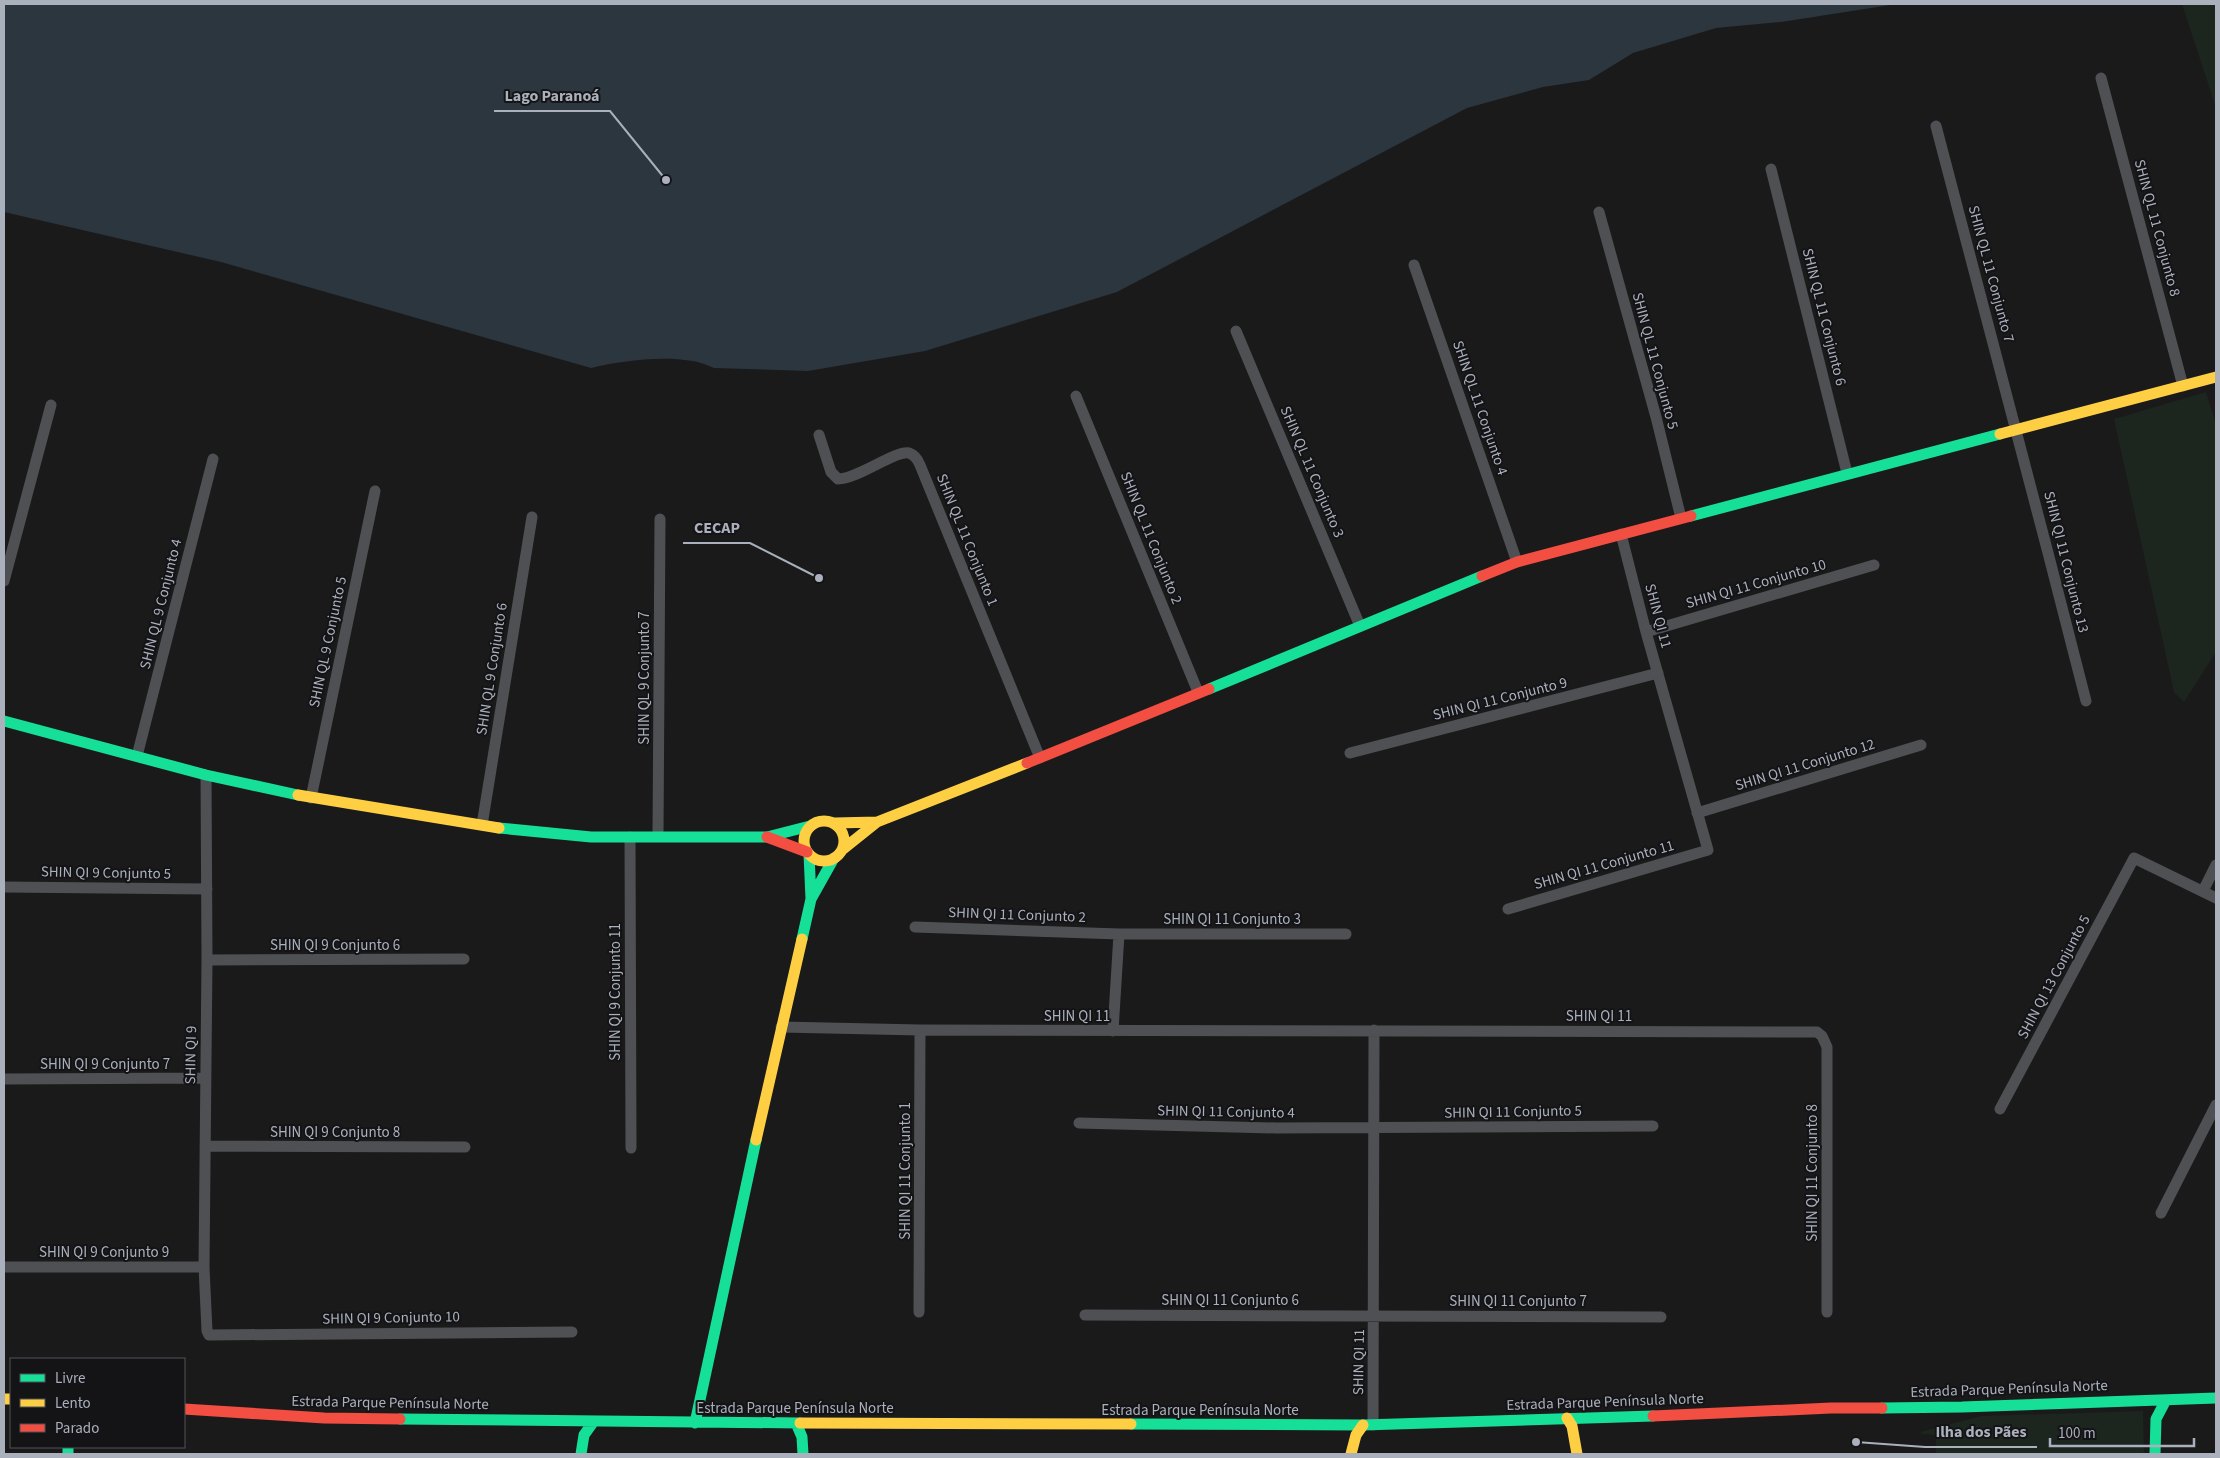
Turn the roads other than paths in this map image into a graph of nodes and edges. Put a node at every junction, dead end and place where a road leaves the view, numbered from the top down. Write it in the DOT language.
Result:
graph roads {
  1 [pos="2101,78"];
  2 [pos="1936,126"];
  3 [pos="1771,169"];
  4 [pos="1599,212"];
  5 [pos="1414,265"];
  6 [pos="1236,331"];
  7 [pos="2216,377"];
  8 [pos="2183,386"];
  9 [pos="1076,396"];
  10 [pos="51,405"];
  11 [pos="2017,429"];
  12 [pos="820,435"];
  13 [pos="213,459"];
  14 [pos="1847,473"];
  15 [pos="374,491"];
  16 [pos="532,517"];
  17 [pos="1681,518"];
  18 [pos="660,519"];
  19 [pos="1621,534"];
  20 [pos="1516,562"];
  21 [pos="1874,565"];
  22 [pos="4,581"];
  23 [pos="1360,626"];
  24 [pos="1646,632"];
  25 [pos="1658,674"];
  26 [pos="1198,692"];
  27 [pos="2086,701"];
  28 [pos="4,721"];
  29 [pos="1921,745"];
  30 [pos="1350,753"];
  31 [pos="137,756"];
  32 [pos="1040,758"];
  33 [pos="206,775"];
  34 [pos="311,798"];
  35 [pos="1697,812"];
  36 [pos="877,822"];
  37 [pos="835,823"];
  38 [pos="482,825"];
  39 [pos="810,826"];
  40 [pos="658,836"];
  41 [pos="630,837"];
  42 [pos="768,837"];
  43 [pos="1708,850"];
  44 [pos="808,853"];
  45 [pos="838,854"];
  46 [pos="2216,865"];
  47 [pos="4,886"];
  48 [pos="207,889"];
  49 [pos="2203,891"];
  50 [pos="2216,898"];
  51 [pos="811,899"];
  52 [pos="1508,909"];
  53 [pos="915,927"];
  54 [pos="1119,934"];
  55 [pos="1346,934"];
  56 [pos="464,959"];
  57 [pos="207,960"];
  58 [pos="781,1027"];
  59 [pos="920,1030"];
  60 [pos="1374,1030"];
  61 [pos="1113,1031"];
  62 [pos="1822,1036"];
  63 [pos="206,1078"];
  64 [pos="4,1079"];
  65 [pos="2216,1105"];
  66 [pos="2000,1109"];
  67 [pos="1079,1123"];
  68 [pos="1653,1126"];
  69 [pos="1373,1129"];
  70 [pos="205,1146"];
  71 [pos="465,1147"];
  72 [pos="630,1148"];
  73 [pos="2161,1213"];
  74 [pos="4,1267"];
  75 [pos="204,1267"];
  76 [pos="919,1312"];
  77 [pos="1827,1312"];
  78 [pos="1085,1315"];
  79 [pos="1374,1316"];
  80 [pos="1661,1317"];
  81 [pos="572,1332"];
  82 [pos="209,1335"];
  83 [pos="2216,1398"];
  84 [pos="2166,1400"];
  85 [pos="185,1409"];
  86 [pos="1567,1418"];
  87 [pos="594,1421"];
  88 [pos="696,1423"];
  89 [pos="796,1423"];
  90 [pos="1368,1425"];
  91 [pos="581,1454"];
  92 [pos="804,1454"];
  93 [pos="1351,1454"];
  94 [pos="1577,1454"];
  95 [pos="2155,1454"];
  1 -- 8 [label="street, SHIN QL 11 Conjunto 8"];
  2 -- 11 [label="street, SHIN QL 11 Conjunto 7"];
  3 -- 14 [label="street, SHIN QL 11 Conjunto 6"];
  4 -- 17 [label="street, SHIN QL 11 Conjunto 5"];
  5 -- 20 [label="street, SHIN QL 11 Conjunto 4"];
  6 -- 23 [label="street, SHIN QL 11 Conjunto 3"];
  7 -- 8 [label="street"];
  8 -- 11 [label="street"];
  9 -- 26 [label="street, SHIN QL 11 Conjunto 2"];
  10 -- 22 [label="street"];
  11 -- 14 [label="street"];
  11 -- 27 [label="street, SHIN QI 11 Conjunto 13"];
  12 -- 32 [label="street, SHIN QL 11 Conjunto 1"];
  13 -- 31 [label="street, SHIN QL 9 Conjunto 4"];
  14 -- 17 [label="street"];
  15 -- 34 [label="street, SHIN QL 9 Conjunto 5"];
  16 -- 38 [label="street, SHIN QL 9 Conjunto 6"];
  17 -- 19 [label="street"];
  18 -- 40 [label="street, SHIN QL 9 Conjunto 7"];
  19 -- 20 [label="street"];
  19 -- 24 [label="street, SHIN QI 11"];
  20 -- 23 [label="street"];
  21 -- 24 [label="street, SHIN QI 11 Conjunto 10"];
  23 -- 26 [label="street"];
  24 -- 25 [label="street, SHIN QI 11"];
  25 -- 30 [label="street, SHIN QI 11 Conjunto 9"];
  25 -- 35 [label="street, SHIN QI 11"];
  26 -- 32 [label="street"];
  28 -- 31 [label="street"];
  29 -- 35 [label="street, SHIN QI 11 Conjunto 12"];
  31 -- 33 [label="street"];
  32 -- 36 [label="street"];
  33 -- 34 [label="street"];
  33 -- 48 [label="street, SHIN QI 9"];
  34 -- 38 [label="street"];
  35 -- 43 [label="street, SHIN QI 11"];
  36 -- 37 [label="street"];
  36 -- 45 [label="street"];
  37 -- 39 [label="street"];
  37 -- 45 [label="street"];
  38 -- 41 [label="street"];
  39 -- 42 [label="street"];
  39 -- 44 [label="street"];
  40 -- 41 [label="street"];
  40 -- 42 [label="street"];
  41 -- 72 [label="street, SHIN QI 9 Conjunto 11"];
  42 -- 44 [label="street"];
  43 -- 52 [label="street, SHIN QI 11 Conjunto 11"];
  44 -- 45 [label="street"];
  44 -- 51 [label="street"];
  45 -- 51 [label="street"];
  46 -- 49 [label="street"];
  47 -- 48 [label="street, SHIN QI 9 Conjunto 5"];
  48 -- 57 [label="street, SHIN QI 9"];
  49 -- 50 [label="street"];
  49 -- 66 [label="street, SHIN QI 13 Conjunto 5"];
  51 -- 58 [label="street"];
  53 -- 54 [label="street, SHIN QI 11 Conjunto 2"];
  54 -- 55 [label="street, SHIN QI 11 Conjunto 3"];
  54 -- 61 [label="street"];
  56 -- 57 [label="street, SHIN QI 9 Conjunto 6"];
  57 -- 63 [label="street, SHIN QI 9"];
  58 -- 59 [label="street, SHIN QI 11"];
  58 -- 88 [label="street"];
  59 -- 61 [label="street, SHIN QI 11"];
  59 -- 76 [label="street, SHIN QI 11 Conjunto 1"];
  60 -- 61 [label="street, SHIN QI 11"];
  60 -- 62 [label="street, SHIN QI 11"];
  60 -- 69 [label="street, SHIN QI 11"];
  62 -- 77 [label="street, SHIN QI 11 Conjunto 8"];
  63 -- 64 [label="street, SHIN QI 9 Conjunto 7"];
  63 -- 70 [label="street, SHIN QI 9"];
  65 -- 73 [label="street"];
  67 -- 69 [label="street, SHIN QI 11 Conjunto 4"];
  68 -- 69 [label="street, SHIN QI 11 Conjunto 5"];
  69 -- 79 [label="street, SHIN QI 11"];
  70 -- 71 [label="street, SHIN QI 9 Conjunto 8"];
  70 -- 75 [label="street, SHIN QI 9"];
  74 -- 75 [label="street, SHIN QI 9 Conjunto 9"];
  75 -- 82 [label="street, SHIN QI 9"];
  78 -- 79 [label="street, SHIN QI 11 Conjunto 6"];
  79 -- 80 [label="street, SHIN QI 11 Conjunto 7"];
  79 -- 90 [label="street, SHIN QI 11"];
  81 -- 82 [label="street, SHIN QI 9 Conjunto 10"];
  83 -- 84 [label="street, Estrada Parque Península Norte"];
  84 -- 86 [label="street, Estrada Parque Península Norte"];
  84 -- 95 [label="street"];
  85 -- 87 [label="street, Estrada Parque Península Norte"];
  86 -- 90 [label="street, Estrada Parque Península Norte"];
  86 -- 94 [label="street"];
  87 -- 88 [label="street, Estrada Parque Península Norte"];
  87 -- 91 [label="street"];
  88 -- 89 [label="street, Estrada Parque Península Norte"];
  89 -- 90 [label="street, Estrada Parque Península Norte"];
  89 -- 92 [label="street"];
  90 -- 93 [label="street"];
}
